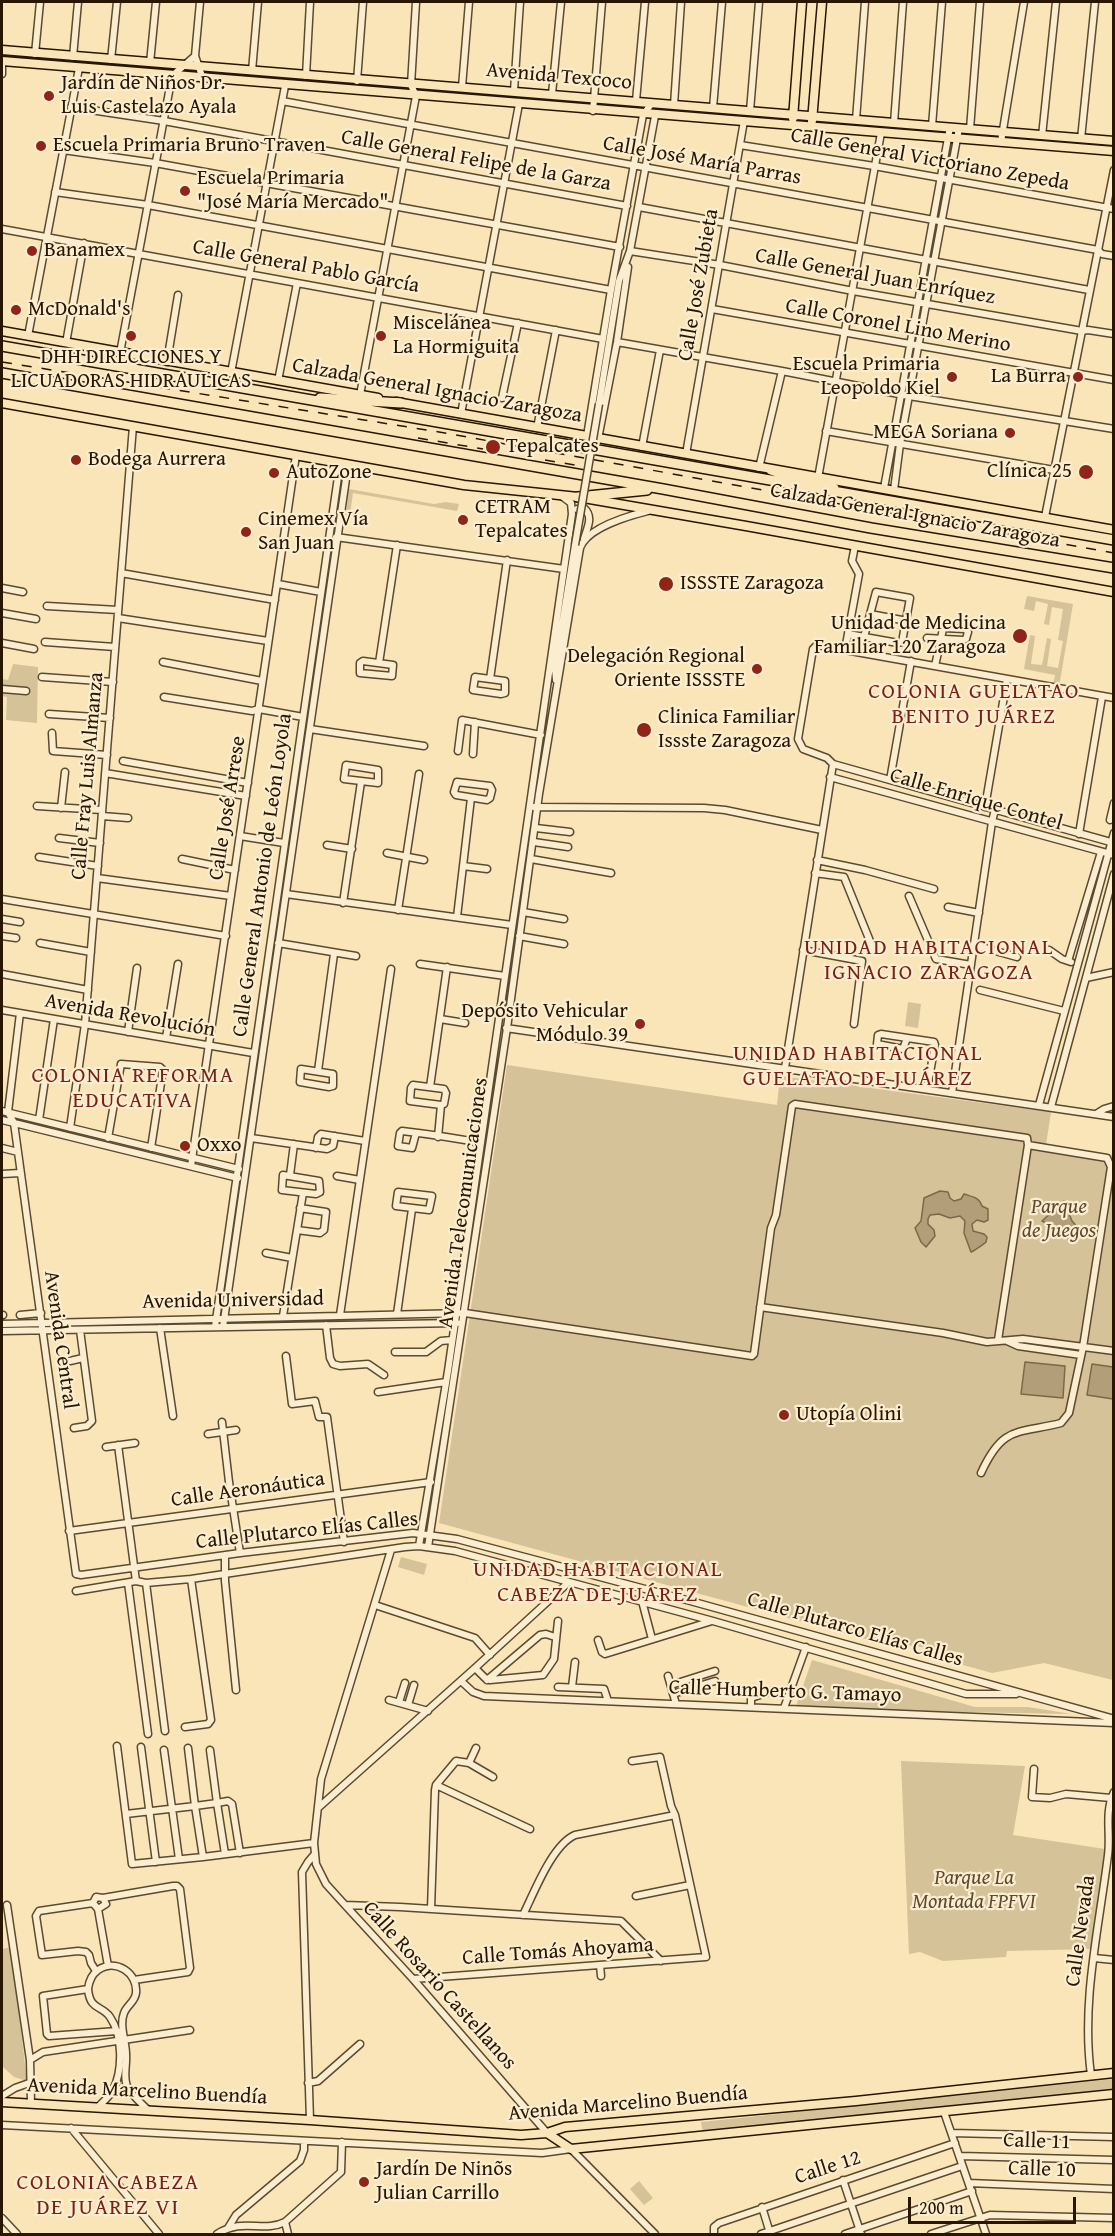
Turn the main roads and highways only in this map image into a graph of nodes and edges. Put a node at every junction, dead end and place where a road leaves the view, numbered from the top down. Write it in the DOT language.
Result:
graph roads {
  1 [pos="802,2"];
  2 [pos="822,2"];
  3 [pos="2,50"];
  4 [pos="2,61"];
  5 [pos="161,64"];
  6 [pos="160,75"];
  7 [pos="776,113"];
  8 [pos="793,114"];
  9 [pos="812,116"];
  10 [pos="839,119"];
  11 [pos="775,124"];
  12 [pos="792,125"];
  13 [pos="811,127"];
  14 [pos="838,130"];
  15 [pos="1113,141"];
  16 [pos="1113,152"];
  17 [pos="2,331"];
  18 [pos="2,346"];
  19 [pos="2,373"];
  20 [pos="297,398"];
  21 [pos="2,403"];
  22 [pos="401,403"];
  23 [pos="771,470"];
  24 [pos="663,489"];
  25 [pos="578,497"];
  26 [pos="862,497"];
  27 [pos="1113,530"];
  28 [pos="1113,540"];
  29 [pos="1113,568"];
  30 [pos="1113,592"];
  31 [pos="1113,2073"];
  32 [pos="1113,2094"];
  33 [pos="2,2102"];
  34 [pos="547,2133"];
  1 -- 8 [label="main road"];
  2 -- 9 [label="main road"];
  3 -- 5 [label="main road, Avenida Texcoco"];
  4 -- 6 [label="main road, Avenida Texcoco"];
  5 -- 6 [label="main road"];
  5 -- 7 [label="main road, Avenida Texcoco"];
  6 -- 11 [label="main road, Avenida Texcoco"];
  7 -- 8 [label="main road, Avenida Texcoco"];
  7 -- 11 [label="main road"];
  8 -- 9 [label="main road, Avenida Texcoco"];
  8 -- 12 [label="main road"];
  9 -- 10 [label="main road, Avenida Texcoco"];
  9 -- 13 [label="main road"];
  10 -- 14 [label="main road"];
  10 -- 15 [label="main road, Avenida Texcoco"];
  11 -- 12 [label="main road, Avenida Texcoco"];
  12 -- 13 [label="main road, Avenida Texcoco"];
  13 -- 14 [label="main road, Avenida Texcoco"];
  14 -- 16 [label="main road, Avenida Texcoco"];
  17 -- 22 [label="main road, Calzada General Ignacio Zaragoza"];
  18 -- 20 [label="highway, Calzada General Ignacio Zaragoza"];
  19 -- 24 [label="highway, Calzada General Ignacio Zaragoza"];
  20 -- 22 [label="highway"];
  20 -- 26 [label="highway, Calzada General Ignacio Zaragoza"];
  21 -- 25 [label="main road, Calzada General Ignacio Zaragoza"];
  22 -- 23 [label="main road, Calzada General Ignacio Zaragoza"];
  23 -- 26 [label="highway"];
  23 -- 27 [label="main road, Calzada General Ignacio Zaragoza"];
  24 -- 25 [label="highway"];
  24 -- 29 [label="highway, Calzada General Ignacio Zaragoza"];
  25 -- 30 [label="main road, Calzada General Ignacio Zaragoza"];
  26 -- 28 [label="highway, Calzada General Ignacio Zaragoza"];
  31 -- 34 [label="main road, Avenida Marcelino Buendía"];
  32 -- 34 [label="main road, Avenida Marcelino Buendía"];
  33 -- 34 [label="main road, Avenida Marcelino Buendía"];
}
